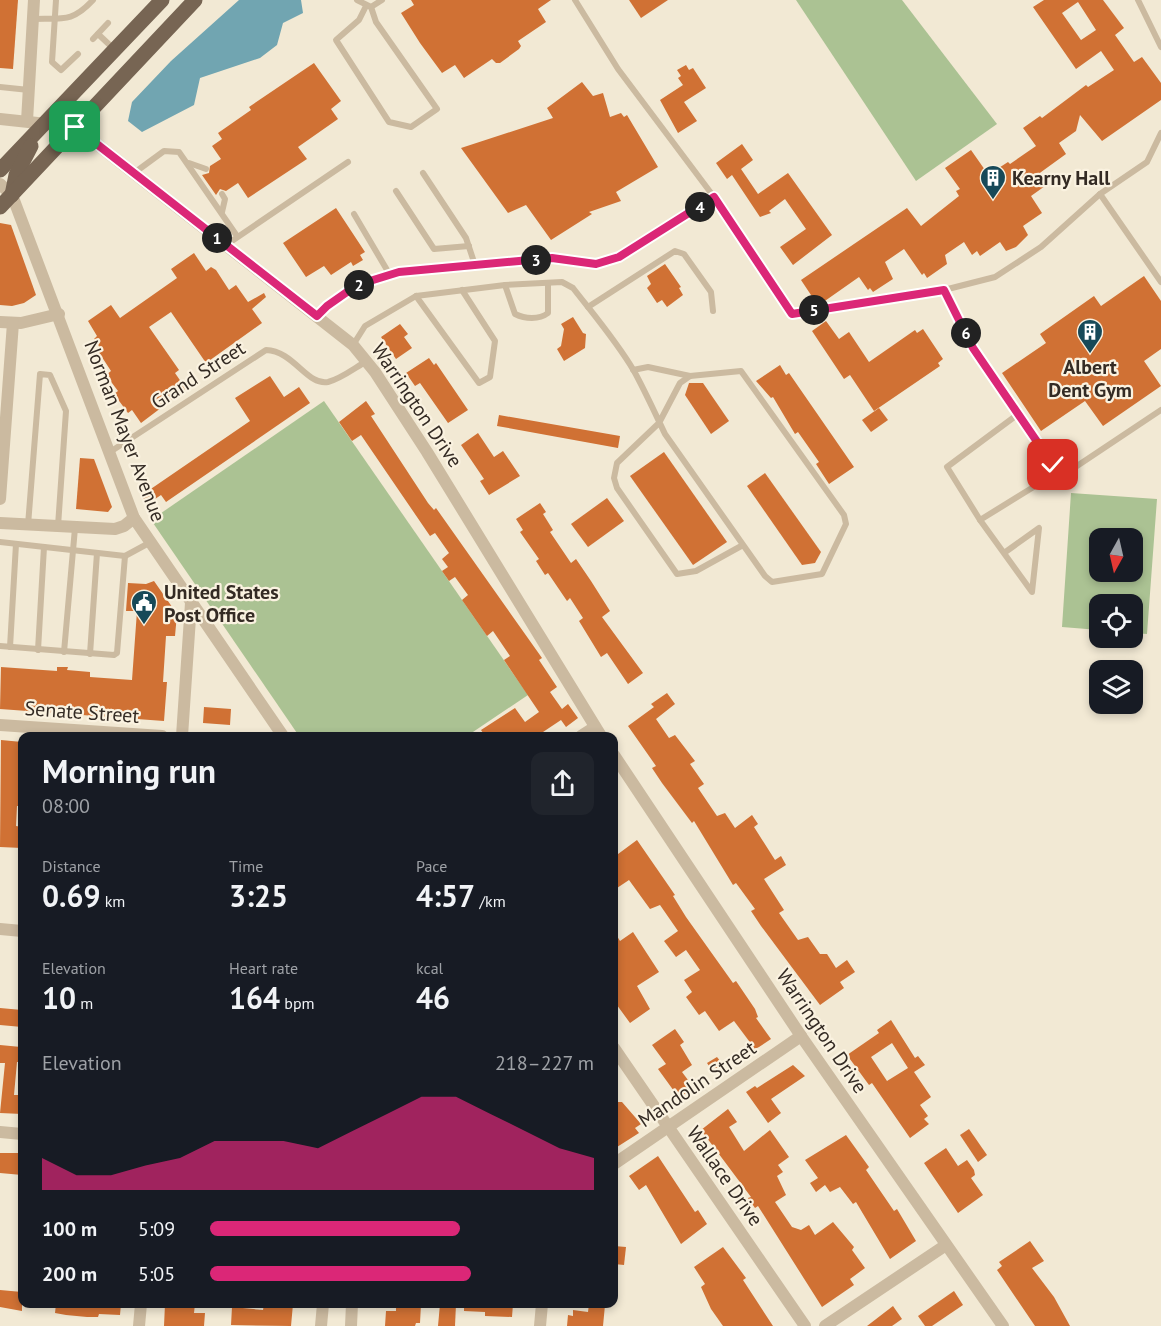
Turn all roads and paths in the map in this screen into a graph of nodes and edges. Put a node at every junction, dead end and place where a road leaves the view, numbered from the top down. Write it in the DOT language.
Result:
graph roads {
  1 [pos="34,0"];
  2 [pos="56,0"];
  3 [pos="93,0"];
  4 [pos="162,0"];
  5 [pos="195,0"];
  6 [pos="357,0"];
  7 [pos="382,0"];
  8 [pos="574,0"];
  9 [pos="1138,0"];
  10 [pos="368,6"];
  11 [pos="55,18"];
  12 [pos="33,19"];
  13 [pos="108,23"];
  14 [pos="1161,47"];
  15 [pos="115,50"];
  16 [pos="78,54"];
  17 [pos="0,87"];
  18 [pos="29,90"];
  19 [pos="0,119"];
  20 [pos="27,121"];
  21 [pos="45,123"];
  22 [pos="75,127"];
  23 [pos="1161,133"];
  24 [pos="348,162"];
  25 [pos="189,163"];
  26 [pos="206,169"];
  27 [pos="0,170"];
  28 [pos="423,172"];
  29 [pos="134,173"];
  30 [pos="0,184"];
  31 [pos="396,191"];
  32 [pos="222,194"];
  33 [pos="1100,194"];
  34 [pos="12,195"];
  35 [pos="714,197"];
  36 [pos="0,207"];
  37 [pos="222,212"];
  38 [pos="354,214"];
  39 [pos="237,236"];
  40 [pos="226,245"];
  41 [pos="469,246"];
  42 [pos="475,265"];
  43 [pos="390,275"];
  44 [pos="1161,282"];
  45 [pos="548,283"];
  46 [pos="505,285"];
  47 [pos="462,290"];
  48 [pos="944,290"];
  49 [pos="416,296"];
  50 [pos="588,307"];
  51 [pos="713,311"];
  52 [pos="59,314"];
  53 [pos="317,316"];
  54 [pos="0,322"];
  55 [pos="14,323"];
  56 [pos="353,345"];
  57 [pos="368,361"];
  58 [pos="633,370"];
  59 [pos="690,375"];
  60 [pos="1161,410"];
  61 [pos="1017,416"];
  62 [pos="659,423"];
  63 [pos="110,452"];
  64 [pos="1066,467"];
  65 [pos="0,499"];
  66 [pos="134,518"];
  67 [pos="980,520"];
  68 [pos="0,523"];
  69 [pos="28,525"];
  70 [pos="58,526"];
  71 [pos="75,528"];
  72 [pos="0,542"];
  73 [pos="149,543"];
  74 [pos="16,544"];
  75 [pos="743,545"];
  76 [pos="44,547"];
  77 [pos="73,550"];
  78 [pos="97,553"];
  79 [pos="1004,553"];
  80 [pos="125,556"];
  81 [pos="191,603"];
  82 [pos="0,646"];
  83 [pos="10,647"];
  84 [pos="38,650"];
  85 [pos="64,652"];
  86 [pos="90,654"];
  87 [pos="0,725"];
  88 [pos="103,732"];
  89 [pos="182,732"];
  90 [pos="280,732"];
  91 [pos="598,732"];
  92 [pos="618,760"];
  93 [pos="0,929"];
  94 [pos="18,931"];
  95 [pos="801,1036"];
  96 [pos="618,1054"];
  97 [pos="668,1128"];
  98 [pos="0,1132"];
  99 [pos="18,1134"];
  100 [pos="618,1161"];
  101 [pos="946,1245"];
  102 [pos="141,1308"];
  103 [pos="323,1308"];
  104 [pos="352,1308"];
  105 [pos="542,1308"];
  106 [pos="139,1326"];
  107 [pos="321,1326"];
  108 [pos="351,1326"];
  109 [pos="540,1326"];
  110 [pos="805,1326"];
  111 [pos="825,1326"];
  112 [pos="1003,1326"];
  1 -- 12 [label="street"];
  2 -- 11 [label="lane"];
  3 -- 11 [label="lane"];
  4 -- 15 [label="main road"];
  5 -- 22 [label="main road"];
  6 -- 10 [label="lane"];
  7 -- 10 [label="lane"];
  8 -- 35 [label="lane"];
  9 -- 14 [label="lane"];
  10 -- 10 [label="lane"];
  11 -- 12 [label="lane"];
  11 -- 16 [label="lane"];
  12 -- 18 [label="street"];
  13 -- 15 [label="lane"];
  15 -- 21 [label="main road"];
  17 -- 18 [label="lane"];
  18 -- 20 [label="street"];
  19 -- 20 [label="street"];
  20 -- 21 [label="street"];
  21 -- 22 [label="street"];
  21 -- 27 [label="main road"];
  21 -- 34 [label="main road"];
  22 -- 29 [label="street, Warrington Drive"];
  22 -- 34 [label="main road"];
  23 -- 33 [label="lane"];
  24 -- 39 [label="lane"];
  25 -- 26 [label="lane"];
  25 -- 29 [label="lane"];
  25 -- 37 [label="lane"];
  28 -- 41 [label="lane"];
  29 -- 40 [label="street, Warrington Drive"];
  30 -- 34 [label="street, Norman Mayer Avenue"];
  31 -- 41 [label="lane"];
  32 -- 37 [label="lane"];
  33 -- 44 [label="lane"];
  33 -- 48 [label="lane"];
  34 -- 36 [label="main road"];
  34 -- 52 [label="street, Norman Mayer Avenue"];
  35 -- 42 [label="lane"];
  35 -- 48 [label="lane"];
  37 -- 39 [label="lane"];
  38 -- 43 [label="lane"];
  39 -- 40 [label="lane"];
  40 -- 53 [label="street, Warrington Drive"];
  41 -- 42 [label="lane"];
  42 -- 43 [label="lane"];
  43 -- 53 [label="lane"];
  45 -- 46 [label="lane"];
  45 -- 46 [label="lane"];
  45 -- 50 [label="lane"];
  46 -- 47 [label="lane"];
  47 -- 49 [label="lane"];
  47 -- 49 [label="lane"];
  48 -- 61 [label="lane"];
  49 -- 56 [label="lane"];
  50 -- 51 [label="lane"];
  50 -- 58 [label="lane"];
  52 -- 55 [label="street"];
  52 -- 63 [label="street, Norman Mayer Avenue"];
  53 -- 56 [label="street, Warrington Drive"];
  54 -- 55 [label="street"];
  55 -- 65 [label="street"];
  56 -- 57 [label="street, Warrington Drive"];
  57 -- 63 [label="lane, Grand Street"];
  57 -- 91 [label="street, Warrington Drive"];
  58 -- 59 [label="lane"];
  58 -- 62 [label="lane"];
  59 -- 62 [label="lane"];
  59 -- 75 [label="lane"];
  60 -- 64 [label="lane"];
  61 -- 64 [label="lane"];
  61 -- 67 [label="lane"];
  62 -- 75 [label="lane"];
  62 -- 75 [label="lane"];
  63 -- 66 [label="street, Norman Mayer Avenue"];
  64 -- 67 [label="lane"];
  66 -- 71 [label="street"];
  66 -- 73 [label="street, Norman Mayer Avenue"];
  67 -- 79 [label="lane"];
  68 -- 69 [label="street"];
  69 -- 70 [label="street"];
  69 -- 70 [label="lane"];
  70 -- 71 [label="street"];
  71 -- 77 [label="lane"];
  72 -- 74 [label="lane"];
  73 -- 80 [label="lane"];
  73 -- 81 [label="street, Norman Mayer Avenue"];
  74 -- 76 [label="lane"];
  74 -- 83 [label="lane"];
  76 -- 77 [label="lane"];
  76 -- 84 [label="lane"];
  77 -- 78 [label="lane"];
  77 -- 85 [label="lane"];
  78 -- 80 [label="lane"];
  78 -- 86 [label="lane"];
  79 -- 79 [label="lane"];
  80 -- 86 [label="lane"];
  81 -- 89 [label="street"];
  81 -- 90 [label="street, Norman Mayer Avenue"];
  82 -- 83 [label="lane"];
  83 -- 84 [label="lane"];
  84 -- 85 [label="lane"];
  85 -- 86 [label="lane"];
  87 -- 88 [label="street, Senate Street"];
  92 -- 95 [label="street, Warrington Drive"];
  93 -- 94 [label="street"];
  95 -- 97 [label="street, Mandolin Street"];
  95 -- 101 [label="street, Warrington Drive"];
  96 -- 97 [label="street, Wallace Drive"];
  97 -- 100 [label="street, Mandolin Street"];
  97 -- 110 [label="street, Wallace Drive"];
  98 -- 99 [label="street"];
  101 -- 111 [label="street"];
  101 -- 112 [label="street, Warrington Drive"];
  102 -- 106 [label="street"];
  103 -- 107 [label="street"];
  104 -- 108 [label="street"];
  105 -- 109 [label="street"];
}
